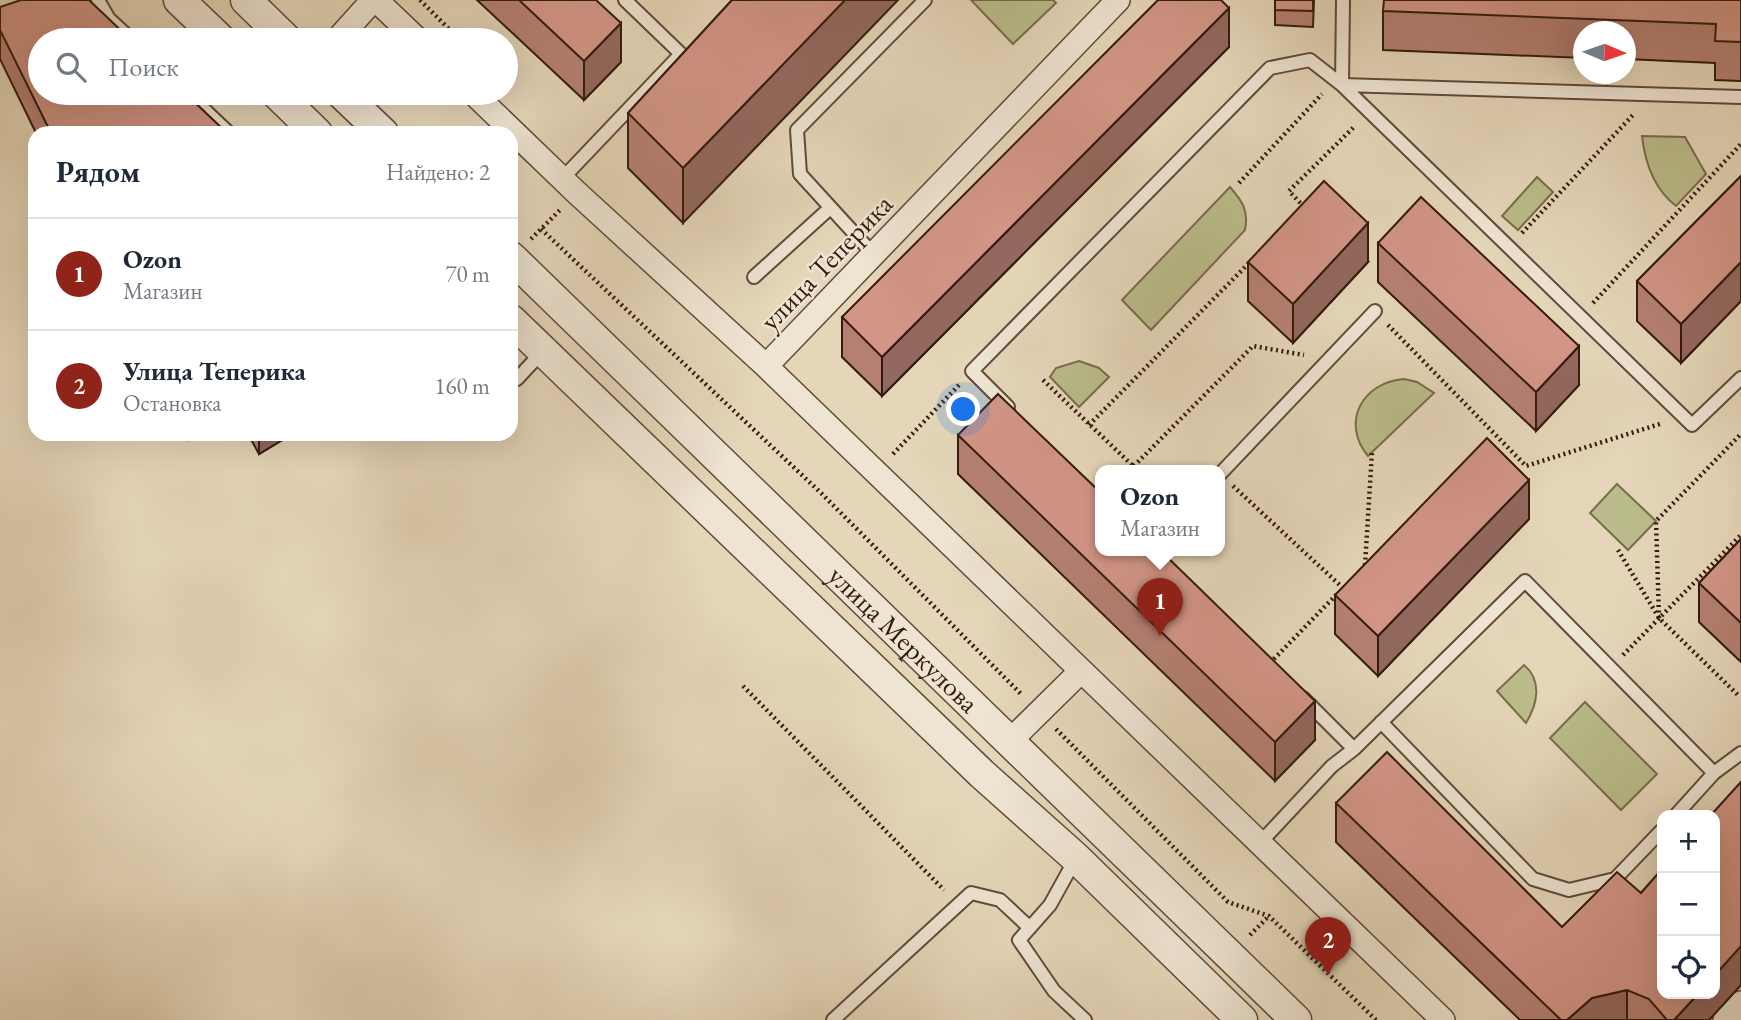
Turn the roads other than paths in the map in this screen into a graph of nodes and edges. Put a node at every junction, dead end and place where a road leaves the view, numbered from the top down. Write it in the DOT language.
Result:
graph roads {
  1 [pos="98,0"];
  2 [pos="179,0"];
  3 [pos="246,0"];
  4 [pos="374,0"];
  5 [pos="625,0"];
  6 [pos="925,0"];
  7 [pos="1118,0"];
  8 [pos="1343,0"];
  9 [pos="119,28"];
  10 [pos="208,28"];
  11 [pos="275,28"];
  12 [pos="348,28"];
  13 [pos="405,28"];
  14 [pos="1339,83"];
  15 [pos="1741,97"];
  16 [pos="200,105"];
  17 [pos="288,105"];
  18 [pos="354,105"];
  19 [pos="485,105"];
  20 [pos="222,126"];
  21 [pos="310,126"];
  22 [pos="376,126"];
  23 [pos="507,126"];
  24 [pos="518,136"];
  25 [pos="562,179"];
  26 [pos="830,208"];
  27 [pos="874,255"];
  28 [pos="518,264"];
  29 [pos="754,277"];
  30 [pos="1375,312"];
  31 [pos="518,327"];
  32 [pos="543,351"];
  33 [pos="766,366"];
  34 [pos="518,378"];
  35 [pos="1741,379"];
  36 [pos="1021,420"];
  37 [pos="1225,469"];
  38 [pos="1269,664"];
  39 [pos="1081,671"];
  40 [pos="1381,722"];
  41 [pos="1010,741"];
  42 [pos="1354,749"];
  43 [pos="1741,753"];
  44 [pos="1714,774"];
  45 [pos="1681,810"];
  46 [pos="1657,835"];
  47 [pos="1259,844"];
  48 [pos="1076,858"];
  49 [pos="1030,928"];
  50 [pos="1741,1003"];
  51 [pos="833,1020"];
  52 [pos="1085,1020"];
  53 [pos="1242,1020"];
  54 [pos="1296,1020"];
  55 [pos="1443,1020"];
  56 [pos="1725,1020"];
  1 -- 9 [label="lane"];
  2 -- 10 [label="street"];
  3 -- 11 [label="street"];
  4 -- 12 [label="street"];
  4 -- 13 [label="street"];
  5 -- 25 [label="lane"];
  6 -- 26 [label="lane"];
  7 -- 27 [label="street, улица Теперика"];
  8 -- 14 [label="lane"];
  14 -- 15 [label="lane"];
  14 -- 35 [label="lane"];
  14 -- 36 [label="lane"];
  16 -- 20 [label="lane"];
  17 -- 21 [label="street"];
  18 -- 22 [label="street"];
  19 -- 23 [label="street, улица Теперика"];
  24 -- 25 [label="street, улица Теперика"];
  25 -- 33 [label="street, улица Теперика"];
  26 -- 27 [label="lane"];
  26 -- 29 [label="lane"];
  27 -- 33 [label="street, улица Теперика"];
  28 -- 41 [label="street, улица Меркулова"];
  30 -- 37 [label="lane"];
  31 -- 32 [label="street, улица Меркулова"];
  32 -- 34 [label="lane"];
  32 -- 48 [label="street, улица Меркулова"];
  33 -- 39 [label="street"];
  38 -- 42 [label="lane"];
  39 -- 41 [label="street"];
  39 -- 47 [label="street"];
  40 -- 42 [label="lane"];
  40 -- 44 [label="lane"];
  40 -- 46 [label="lane"];
  41 -- 54 [label="street, улица Меркулова"];
  42 -- 47 [label="lane"];
  43 -- 44 [label="lane"];
  44 -- 45 [label="lane"];
  47 -- 55 [label="street"];
  48 -- 49 [label="lane"];
  48 -- 53 [label="street, улица Меркулова"];
  49 -- 51 [label="lane"];
  49 -- 52 [label="lane"];
  50 -- 56 [label="street"];
}
